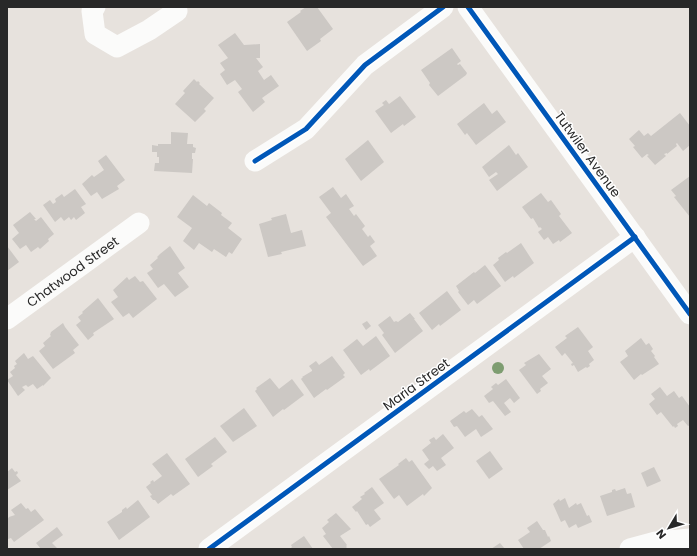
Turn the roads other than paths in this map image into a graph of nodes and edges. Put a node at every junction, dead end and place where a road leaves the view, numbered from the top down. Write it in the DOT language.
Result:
graph roads {
  1 [pos="95,7"];
  2 [pos="443,7"];
  3 [pos="468,7"];
  4 [pos="177,11"];
  5 [pos="255,161"];
  6 [pos="139,223"];
  7 [pos="635,237"];
  8 [pos="690,314"];
  9 [pos="7,319"];
  10 [pos="690,539"];
  11 [pos="209,549"];
  12 [pos="630,549"];
  1 -- 4 [label="street"];
  2 -- 5 [label="street"];
  3 -- 7 [label="street, Tutwiler Avenue"];
  6 -- 9 [label="street, Chatwood Street"];
  7 -- 8 [label="street, Tutwiler Avenue"];
  7 -- 11 [label="street, Maria Street"];
  10 -- 12 [label="street"];
}
